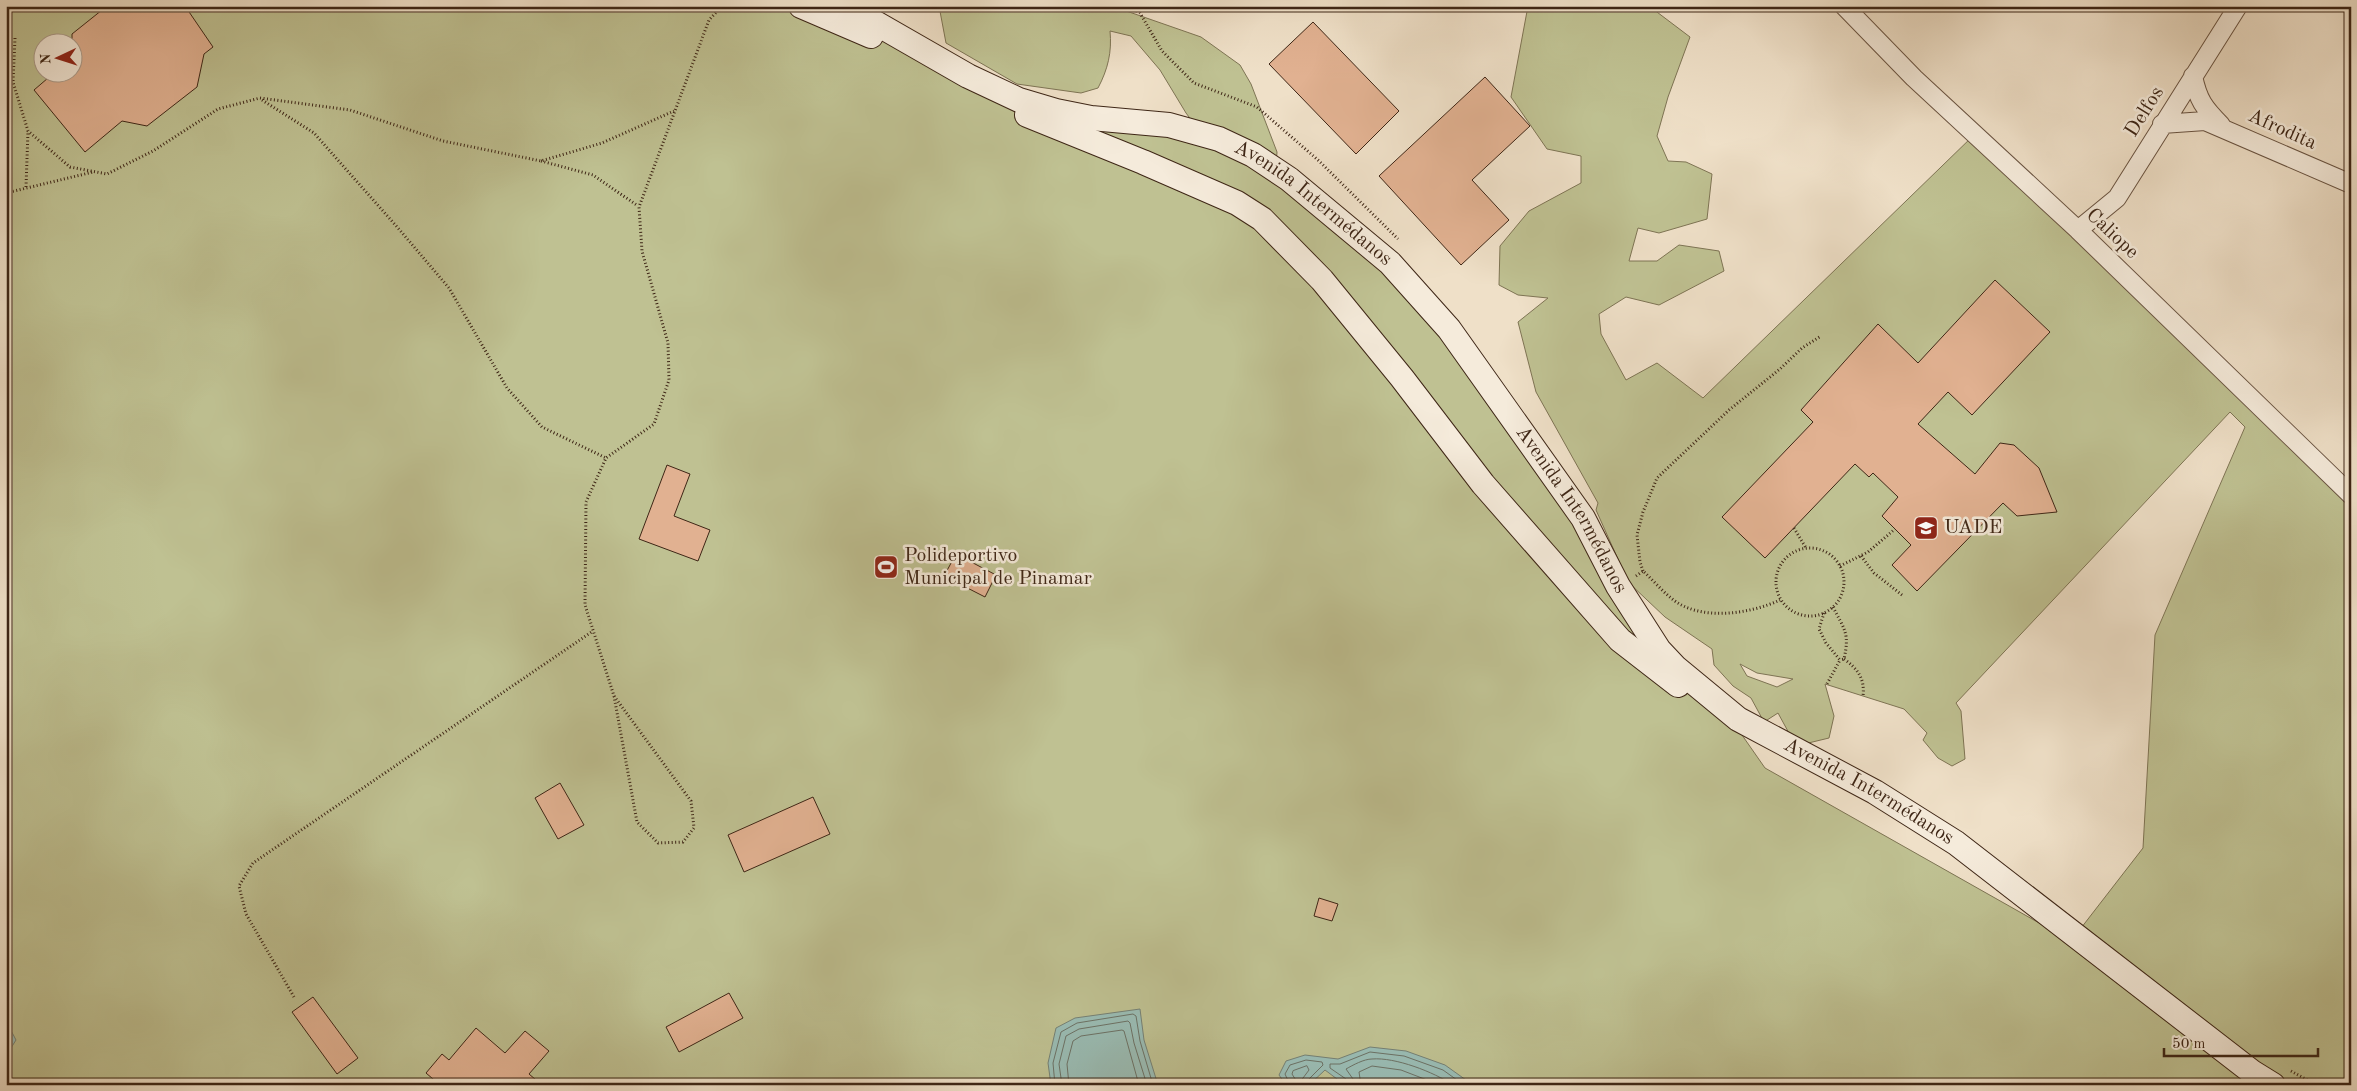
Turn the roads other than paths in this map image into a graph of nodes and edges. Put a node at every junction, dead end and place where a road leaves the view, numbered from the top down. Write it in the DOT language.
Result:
graph roads {
  1 [pos="801,6"];
  2 [pos="846,6"];
  3 [pos="1844,6"];
  4 [pos="2238,6"];
  5 [pos="2193,76"];
  6 [pos="2162,124"];
  7 [pos="2223,128"];
  8 [pos="2351,184"];
  9 [pos="2078,230"];
  10 [pos="2351,495"];
  11 [pos="2278,1076"];
  12 [pos="2244,1085"];
  1 -- 12 [label="main road, Avenida Intermédanos"];
  2 -- 11 [label="main road, Avenida Intermédanos"];
  3 -- 9 [label="street, Caliope"];
  4 -- 5 [label="street, Delfos"];
  5 -- 6 [label="street, Delfos"];
  5 -- 7 [label="street, Afrodita"];
  6 -- 7 [label="street, Afrodita"];
  6 -- 9 [label="street, Delfos"];
  7 -- 8 [label="street, Afrodita"];
  9 -- 10 [label="street, Caliope"];
}
